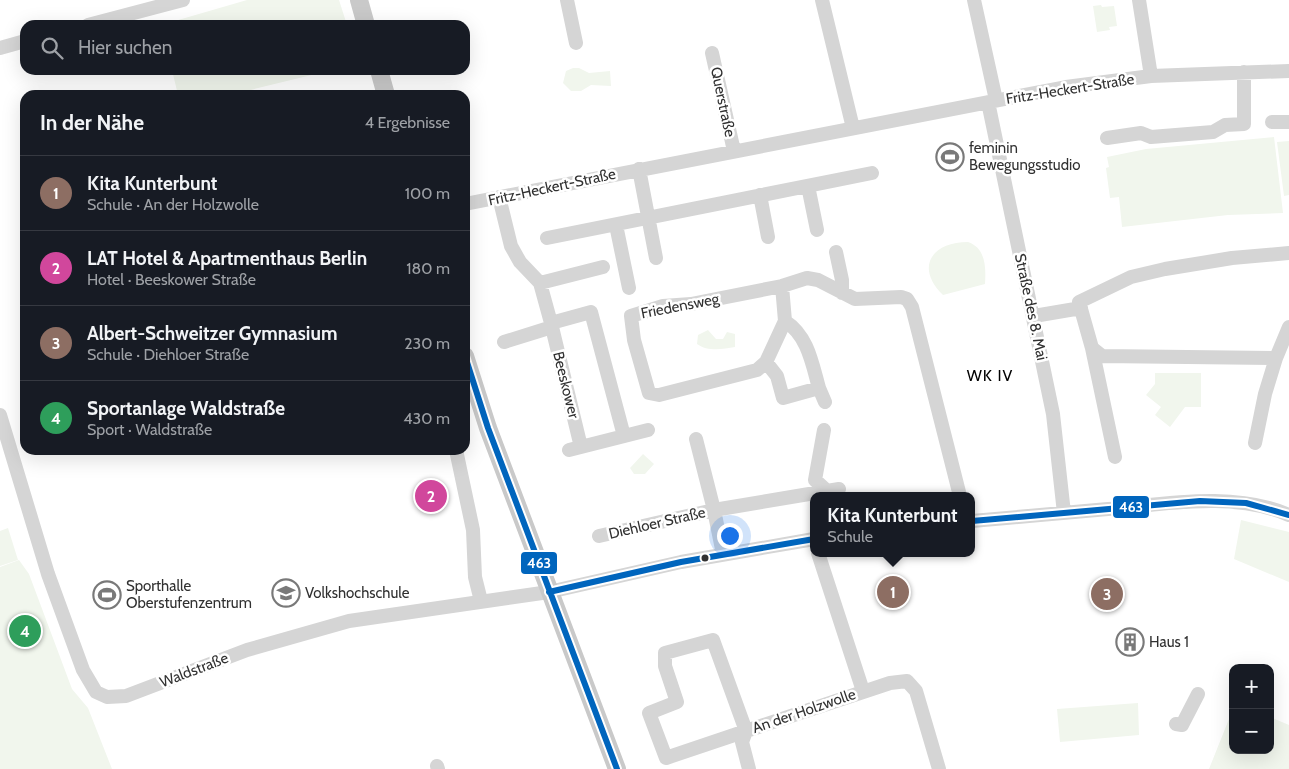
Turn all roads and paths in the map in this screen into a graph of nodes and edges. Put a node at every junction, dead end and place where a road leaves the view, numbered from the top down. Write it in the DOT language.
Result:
graph roads {
  1 [pos="183,0"];
  2 [pos="359,0"];
  3 [pos="567,0"];
  4 [pos="822,0"];
  5 [pos="974,0"];
  6 [pos="1138,0"];
  7 [pos="107,20"];
  8 [pos="365,20"];
  9 [pos="20,42"];
  10 [pos="576,42"];
  11 [pos="0,48"];
  12 [pos="712,53"];
  13 [pos="1289,71"];
  14 [pos="1244,72"];
  15 [pos="380,75"];
  16 [pos="1151,76"];
  17 [pos="385,90"];
  18 [pos="992,101"];
  19 [pos="1272,122"];
  20 [pos="1289,122"];
  21 [pos="853,128"];
  22 [pos="1107,138"];
  23 [pos="734,151"];
  24 [pos="639,169"];
  25 [pos="872,173"];
  26 [pos="808,186"];
  27 [pos="760,195"];
  28 [pos="499,197"];
  29 [pos="470,203"];
  30 [pos="649,219"];
  31 [pos="616,225"];
  32 [pos="817,230"];
  33 [pos="768,236"];
  34 [pos="547,238"];
  35 [pos="836,252"];
  36 [pos="1289,253"];
  37 [pos="656,258"];
  38 [pos="603,267"];
  39 [pos="540,283"];
  40 [pos="782,286"];
  41 [pos="630,288"];
  42 [pos="842,293"];
  43 [pos="1081,308"];
  44 [pos="1034,316"];
  45 [pos="785,321"];
  46 [pos="551,325"];
  47 [pos="1289,327"];
  48 [pos="504,342"];
  49 [pos="1092,348"];
  50 [pos="1276,358"];
  51 [pos="766,362"];
  52 [pos="470,372"];
  53 [pos="819,388"];
  54 [pos="825,402"];
  55 [pos="0,415"];
  56 [pos="648,430"];
  57 [pos="824,430"];
  58 [pos="624,436"];
  59 [pos="696,439"];
  60 [pos="1255,443"];
  61 [pos="5,452"];
  62 [pos="457,455"];
  63 [pos="1115,457"];
  64 [pos="831,492"];
  65 [pos="959,492"];
  66 [pos="810,495"];
  67 [pos="714,510"];
  68 [pos="1288,510"];
  69 [pos="1064,513"];
  70 [pos="975,521"];
  71 [pos="599,536"];
  72 [pos="810,541"];
  73 [pos="724,554"];
  74 [pos="819,557"];
  75 [pos="549,592"];
  76 [pos="482,601"];
  77 [pos="863,691"];
  78 [pos="1198,694"];
  79 [pos="1176,724"];
  80 [pos="746,731"];
  81 [pos="617,769"];
  82 [pos="749,769"];
  83 [pos="940,769"];
  1 -- 7 [label="street"];
  2 -- 8 [label="main road"];
  3 -- 10 [label="street"];
  4 -- 21 [label="street"];
  5 -- 18 [label="street, Straße des 8. Mai"];
  6 -- 16 [label="street"];
  9 -- 11 [label="street"];
  12 -- 23 [label="street, Querstraße"];
  13 -- 14 [label="street, Fritz-Heckert-Straße"];
  14 -- 16 [label="street, Fritz-Heckert-Straße"];
  14 -- 22 [label="street"];
  15 -- 17 [label="main road"];
  16 -- 18 [label="street, Fritz-Heckert-Straße"];
  18 -- 21 [label="street, Fritz-Heckert-Straße"];
  18 -- 44 [label="street, Straße des 8. Mai"];
  19 -- 20 [label="street"];
  21 -- 23 [label="street, Fritz-Heckert-Straße"];
  23 -- 24 [label="street, Fritz-Heckert-Straße"];
  24 -- 28 [label="street, Fritz-Heckert-Straße"];
  24 -- 30 [label="street"];
  25 -- 26 [label="street"];
  26 -- 27 [label="street"];
  26 -- 32 [label="street"];
  27 -- 30 [label="street"];
  27 -- 33 [label="street"];
  28 -- 29 [label="street, Fritz-Heckert-Straße"];
  28 -- 39 [label="street"];
  30 -- 31 [label="street"];
  30 -- 37 [label="street"];
  31 -- 34 [label="street"];
  31 -- 41 [label="street"];
  35 -- 42 [label="street"];
  36 -- 43 [label="street"];
  38 -- 39 [label="street"];
  39 -- 46 [label="street"];
  40 -- 42 [label="street, Friedensweg"];
  40 -- 45 [label="street"];
  40 -- 51 [label="street, Friedensweg"];
  42 -- 65 [label="street, Friedensweg"];
  43 -- 44 [label="street"];
  43 -- 49 [label="street"];
  44 -- 69 [label="street, Straße des 8. Mai"];
  45 -- 51 [label="street"];
  45 -- 53 [label="street"];
  46 -- 48 [label="street"];
  46 -- 58 [label="street"];
  46 -- 58 [label="street, Beeskower"];
  47 -- 50 [label="street"];
  49 -- 50 [label="street"];
  49 -- 63 [label="street"];
  50 -- 60 [label="street"];
  51 -- 53 [label="street"];
  52 -- 75 [label="main road"];
  53 -- 54 [label="street"];
  55 -- 61 [label="street, Waldstraße"];
  56 -- 58 [label="street"];
  57 -- 64 [label="street, Diehloer Straße"];
  59 -- 67 [label="street, Diehloer Straße"];
  61 -- 76 [label="street, Waldstraße"];
  62 -- 76 [label="street"];
  66 -- 67 [label="street, Diehloer Straße"];
  67 -- 71 [label="street, Diehloer Straße"];
  67 -- 73 [label="street, Diehloer Straße"];
  68 -- 69 [label="street"];
  69 -- 70 [label="street"];
  72 -- 73 [label="street"];
  73 -- 75 [label="street"];
  74 -- 77 [label="street, An der Holzwolle"];
  75 -- 76 [label="street, Waldstraße"];
  75 -- 81 [label="main road"];
  77 -- 80 [label="street, An der Holzwolle"];
  77 -- 83 [label="street, An der Holzwolle"];
  78 -- 79 [label="street"];
  80 -- 80 [label="street, An der Holzwolle"];
  80 -- 82 [label="street, An der Holzwolle"];
}
